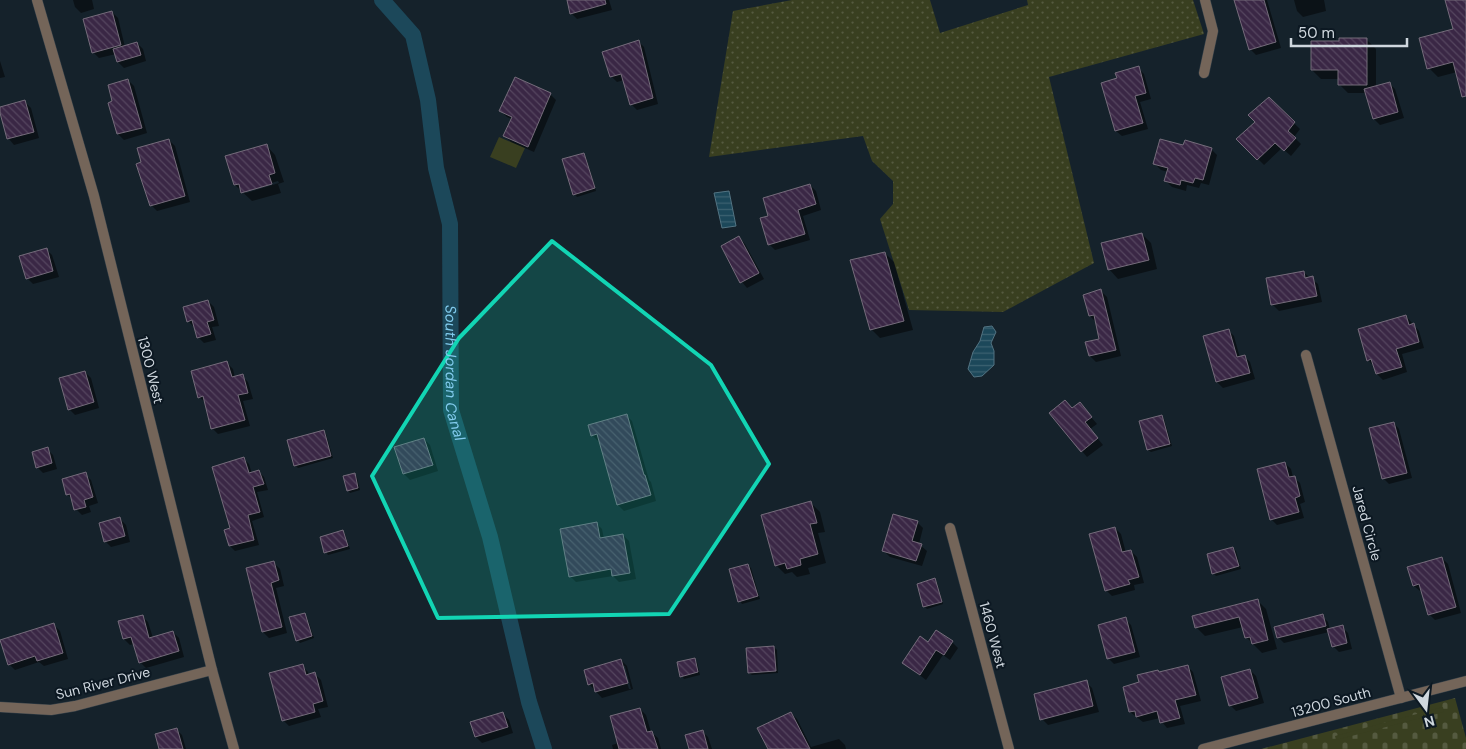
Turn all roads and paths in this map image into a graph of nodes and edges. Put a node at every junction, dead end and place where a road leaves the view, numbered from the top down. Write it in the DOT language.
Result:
graph roads {
  1 [pos="37,0"];
  2 [pos="1205,0"];
  3 [pos="1204,73"];
  4 [pos="1306,355"];
  5 [pos="950,528"];
  6 [pos="212,670"];
  7 [pos="1466,681"];
  8 [pos="1401,698"];
  9 [pos="0,707"];
  10 [pos="234,749"];
  11 [pos="1009,749"];
  12 [pos="1203,749"];
  1 -- 6 [label="street, 1300 West"];
  2 -- 3 [label="street"];
  4 -- 8 [label="street, Jared Circle"];
  5 -- 11 [label="street, 1460 West"];
  6 -- 9 [label="street, Sun River Drive"];
  6 -- 10 [label="street, 1300 West"];
  7 -- 8 [label="street, 13200 South"];
  8 -- 12 [label="street, 13200 South"];
}
